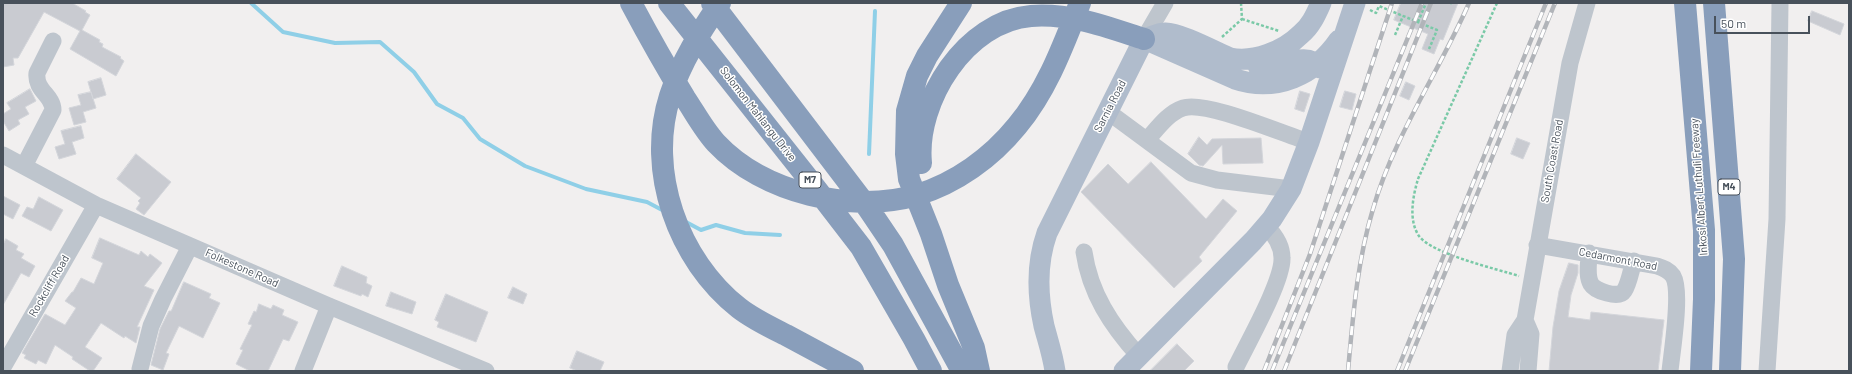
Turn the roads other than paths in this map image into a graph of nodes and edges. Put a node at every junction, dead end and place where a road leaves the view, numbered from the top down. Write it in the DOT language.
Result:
graph roads {
  1 [pos="631,3"];
  2 [pos="669,3"];
  3 [pos="712,3"];
  4 [pos="720,3"];
  5 [pos="961,3"];
  6 [pos="1080,3"];
  7 [pos="1165,3"];
  8 [pos="1321,3"];
  9 [pos="1355,3"];
  10 [pos="1587,3"];
  11 [pos="1685,3"];
  12 [pos="1714,3"];
  13 [pos="1780,3"];
  14 [pos="1144,39"];
  15 [pos="53,40"];
  16 [pos="1239,60"];
  17 [pos="1323,71"];
  18 [pos="1107,111"];
  19 [pos="1147,140"];
  20 [pos="1309,142"];
  21 [pos="3,154"];
  22 [pos="24,166"];
  23 [pos="1291,189"];
  24 [pos="96,205"];
  25 [pos="1266,226"];
  26 [pos="931,234"];
  27 [pos="1537,245"];
  28 [pos="190,246"];
  29 [pos="1084,252"];
  30 [pos="1589,253"];
  31 [pos="1634,262"];
  32 [pos="329,306"];
  33 [pos="1525,320"];
  34 [pos="1128,365"];
  35 [pos="3,367"];
  36 [pos="1236,368"];
  37 [pos="140,369"];
  38 [pos="1056,370"];
  39 [pos="303,371"];
  40 [pos="486,371"];
  41 [pos="853,371"];
  42 [pos="931,371"];
  43 [pos="962,371"];
  44 [pos="979,371"];
  45 [pos="1510,371"];
  46 [pos="1528,371"];
  47 [pos="1670,371"];
  48 [pos="1701,371"];
  49 [pos="1730,371"];
  50 [pos="1767,371"];
  1 -- 6 [label="highway"];
  2 -- 42 [label="highway, Solomon Mahlangu Drive / M7"];
  3 -- 43 [label="highway"];
  4 -- 41 [label="highway"];
  5 -- 26 [label="highway"];
  7 -- 14 [label="street"];
  8 -- 16 [label="main road"];
  9 -- 17 [label="main road"];
  10 -- 27 [label="street, South Coast Road"];
  11 -- 48 [label="highway, Inkosi Albert Luthuli Freeway"];
  12 -- 49 [label="highway, M4"];
  13 -- 50 [label="street"];
  14 -- 16 [label="main road"];
  14 -- 17 [label="main road"];
  14 -- 18 [label="main road, Sarnia Road"];
  14 -- 26 [label="highway"];
  15 -- 22 [label="street"];
  16 -- 17 [label="main road"];
  17 -- 20 [label="main road"];
  18 -- 19 [label="street"];
  18 -- 38 [label="main road, Sarnia Road"];
  19 -- 20 [label="street"];
  19 -- 23 [label="street"];
  20 -- 23 [label="main road"];
  21 -- 22 [label="street, Folkestone Road"];
  22 -- 24 [label="street, Folkestone Road"];
  23 -- 25 [label="main road"];
  24 -- 28 [label="street, Folkestone Road"];
  24 -- 35 [label="street, Rockcliff Road"];
  25 -- 34 [label="main road"];
  25 -- 36 [label="street"];
  26 -- 44 [label="highway"];
  27 -- 30 [label="street, Cedarmont Road"];
  27 -- 33 [label="street, South Coast Road"];
  28 -- 32 [label="street, Folkestone Road"];
  28 -- 37 [label="street"];
  29 -- 34 [label="street"];
  30 -- 31 [label="street, Cedarmont Road"];
  30 -- 31 [label="street"];
  31 -- 47 [label="street, Cedarmont Road"];
  32 -- 39 [label="street"];
  32 -- 40 [label="street, Folkestone Road"];
  33 -- 45 [label="street, South Coast Road"];
  33 -- 46 [label="street, South Coast Road"];
}
